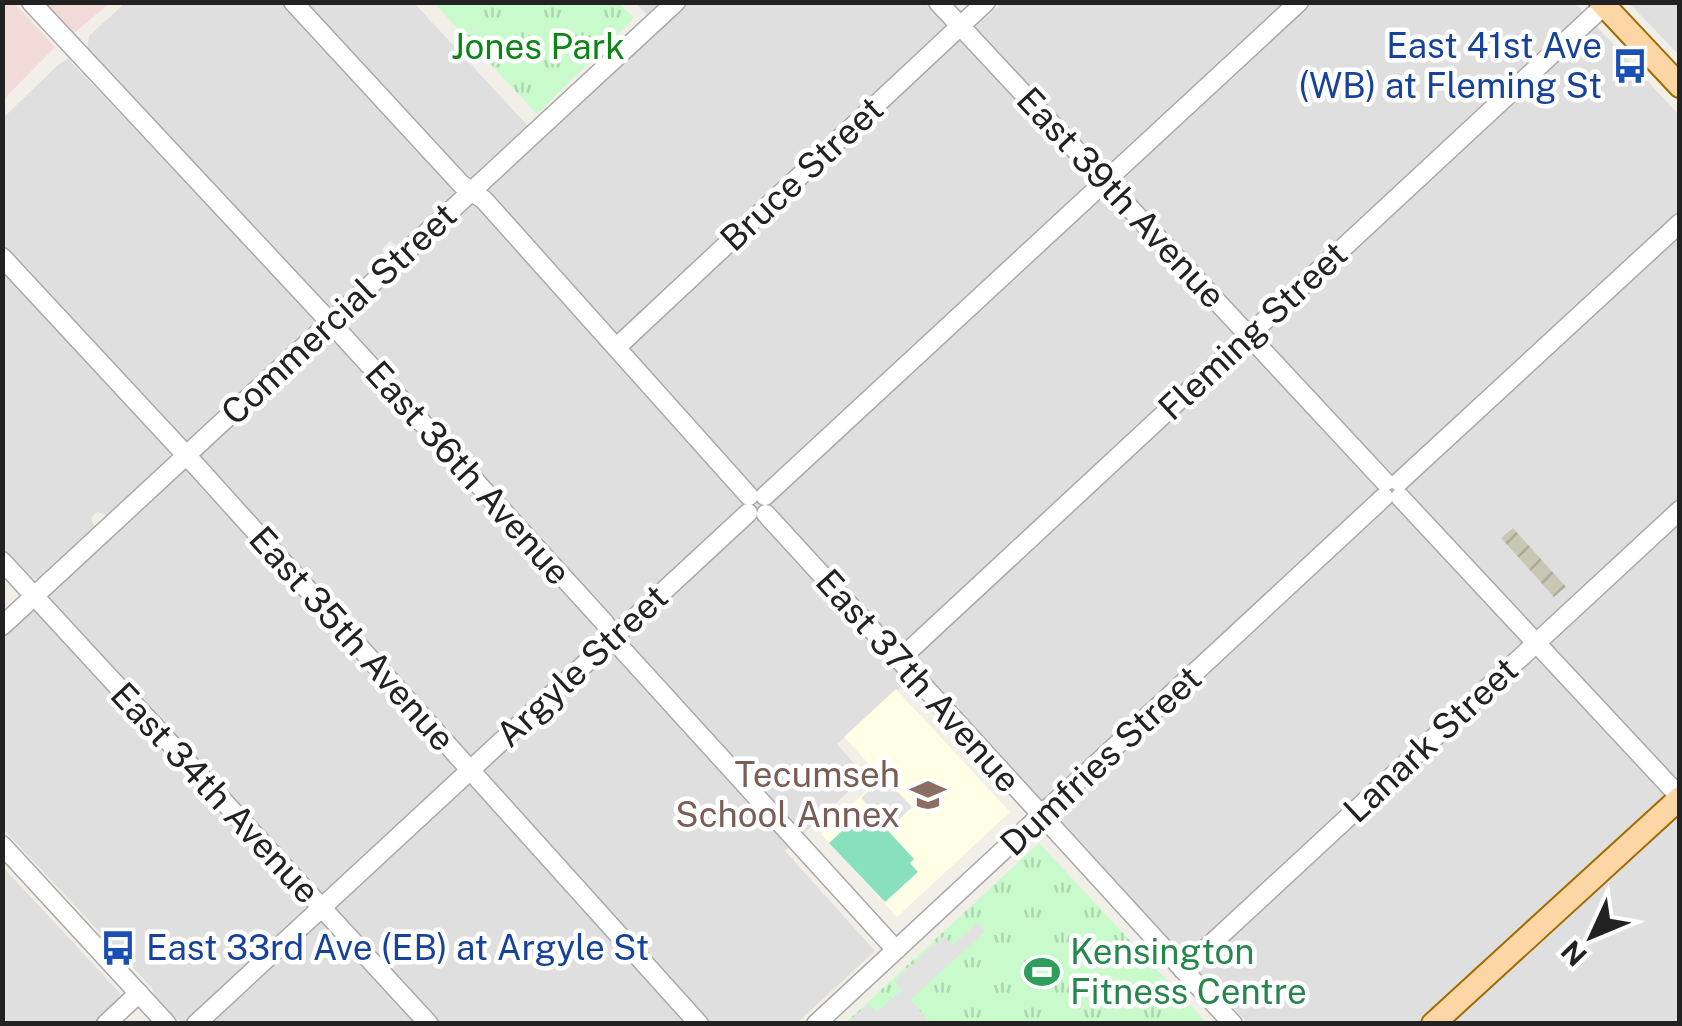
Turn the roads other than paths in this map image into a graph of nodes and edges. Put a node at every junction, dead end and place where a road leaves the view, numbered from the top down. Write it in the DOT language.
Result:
graph roads {
  1 [pos="32,2"];
  2 [pos="293,2"];
  3 [pos="676,2"];
  4 [pos="938,2"];
  5 [pos="986,2"];
  6 [pos="1298,2"];
  7 [pos="1605,4"];
  8 [pos="960,27"];
  9 [pos="1680,86"];
  10 [pos="1105,181"];
  11 [pos="472,191"];
  12 [pos="1680,224"];
  13 [pos="2,257"];
  14 [pos="331,323"];
  15 [pos="1249,335"];
  16 [pos="618,346"];
  17 [pos="186,455"];
  18 [pos="1392,490"];
  19 [pos="757,505"];
  20 [pos="1680,510"];
  21 [pos="2,561"];
  22 [pos="35,596"];
  23 [pos="2,626"];
  24 [pos="613,636"];
  25 [pos="1536,642"];
  26 [pos="899,660"];
  27 [pos="470,770"];
  28 [pos="1680,797"];
  29 [pos="1041,816"];
  30 [pos="2,845"];
  31 [pos="320,906"];
  32 [pos="896,950"];
  33 [pos="1183,970"];
  34 [pos="139,993"];
  35 [pos="106,1024"];
  36 [pos="167,1024"];
  37 [pos="196,1024"];
  38 [pos="430,1024"];
  39 [pos="699,1024"];
  40 [pos="816,1024"];
  41 [pos="1234,1024"];
  42 [pos="1433,1024"];
  1 -- 14 [label="street, East 36th Avenue"];
  2 -- 11 [label="street, East 37th Avenue"];
  3 -- 11 [label="street, Commercial Street"];
  4 -- 8 [label="street, East 39th Avenue"];
  5 -- 8 [label="street, Bruce Street"];
  6 -- 10 [label="street, Argyle Street"];
  7 -- 9 [label="main road"];
  7 -- 15 [label="street, Fleming Street"];
  8 -- 10 [label="street, East 39th Avenue"];
  8 -- 16 [label="street, Bruce Street"];
  10 -- 15 [label="street, East 39th Avenue"];
  10 -- 19 [label="street, Argyle Street"];
  11 -- 14 [label="street, Commercial Street"];
  11 -- 16 [label="street, East 37th Avenue"];
  12 -- 18 [label="street, Dumfries Street"];
  13 -- 17 [label="street, East 35th Avenue"];
  14 -- 17 [label="street, Commercial Street"];
  14 -- 24 [label="street, East 36th Avenue"];
  15 -- 18 [label="street, East 39th Avenue"];
  15 -- 26 [label="street, Fleming Street"];
  16 -- 19 [label="street, East 37th Avenue"];
  17 -- 22 [label="street, Commercial Street"];
  17 -- 27 [label="street, East 35th Avenue"];
  18 -- 25 [label="street, East 39th Avenue"];
  18 -- 29 [label="street, Dumfries Street"];
  19 -- 24 [label="street, Argyle Street"];
  19 -- 26 [label="street, East 37th Avenue"];
  20 -- 25 [label="street, Lanark Street"];
  21 -- 22 [label="street, East 34th Avenue"];
  22 -- 23 [label="street, Commercial Street"];
  22 -- 31 [label="street, East 34th Avenue"];
  24 -- 27 [label="street, Argyle Street"];
  24 -- 32 [label="street, East 36th Avenue"];
  25 -- 28 [label="street, East 39th Avenue"];
  25 -- 33 [label="street, Lanark Street"];
  26 -- 29 [label="street, East 37th Avenue"];
  27 -- 31 [label="street, Argyle Street"];
  27 -- 39 [label="street, East 35th Avenue"];
  28 -- 42 [label="main road"];
  29 -- 32 [label="street, Dumfries Street"];
  29 -- 33 [label="street, East 37th Avenue"];
  30 -- 34 [label="street"];
  31 -- 37 [label="street, Argyle Street"];
  31 -- 38 [label="street, East 34th Avenue"];
  32 -- 40 [label="street, Dumfries Street"];
  33 -- 41 [label="street, East 37th Avenue"];
  34 -- 35 [label="street"];
  34 -- 36 [label="street"];
}
